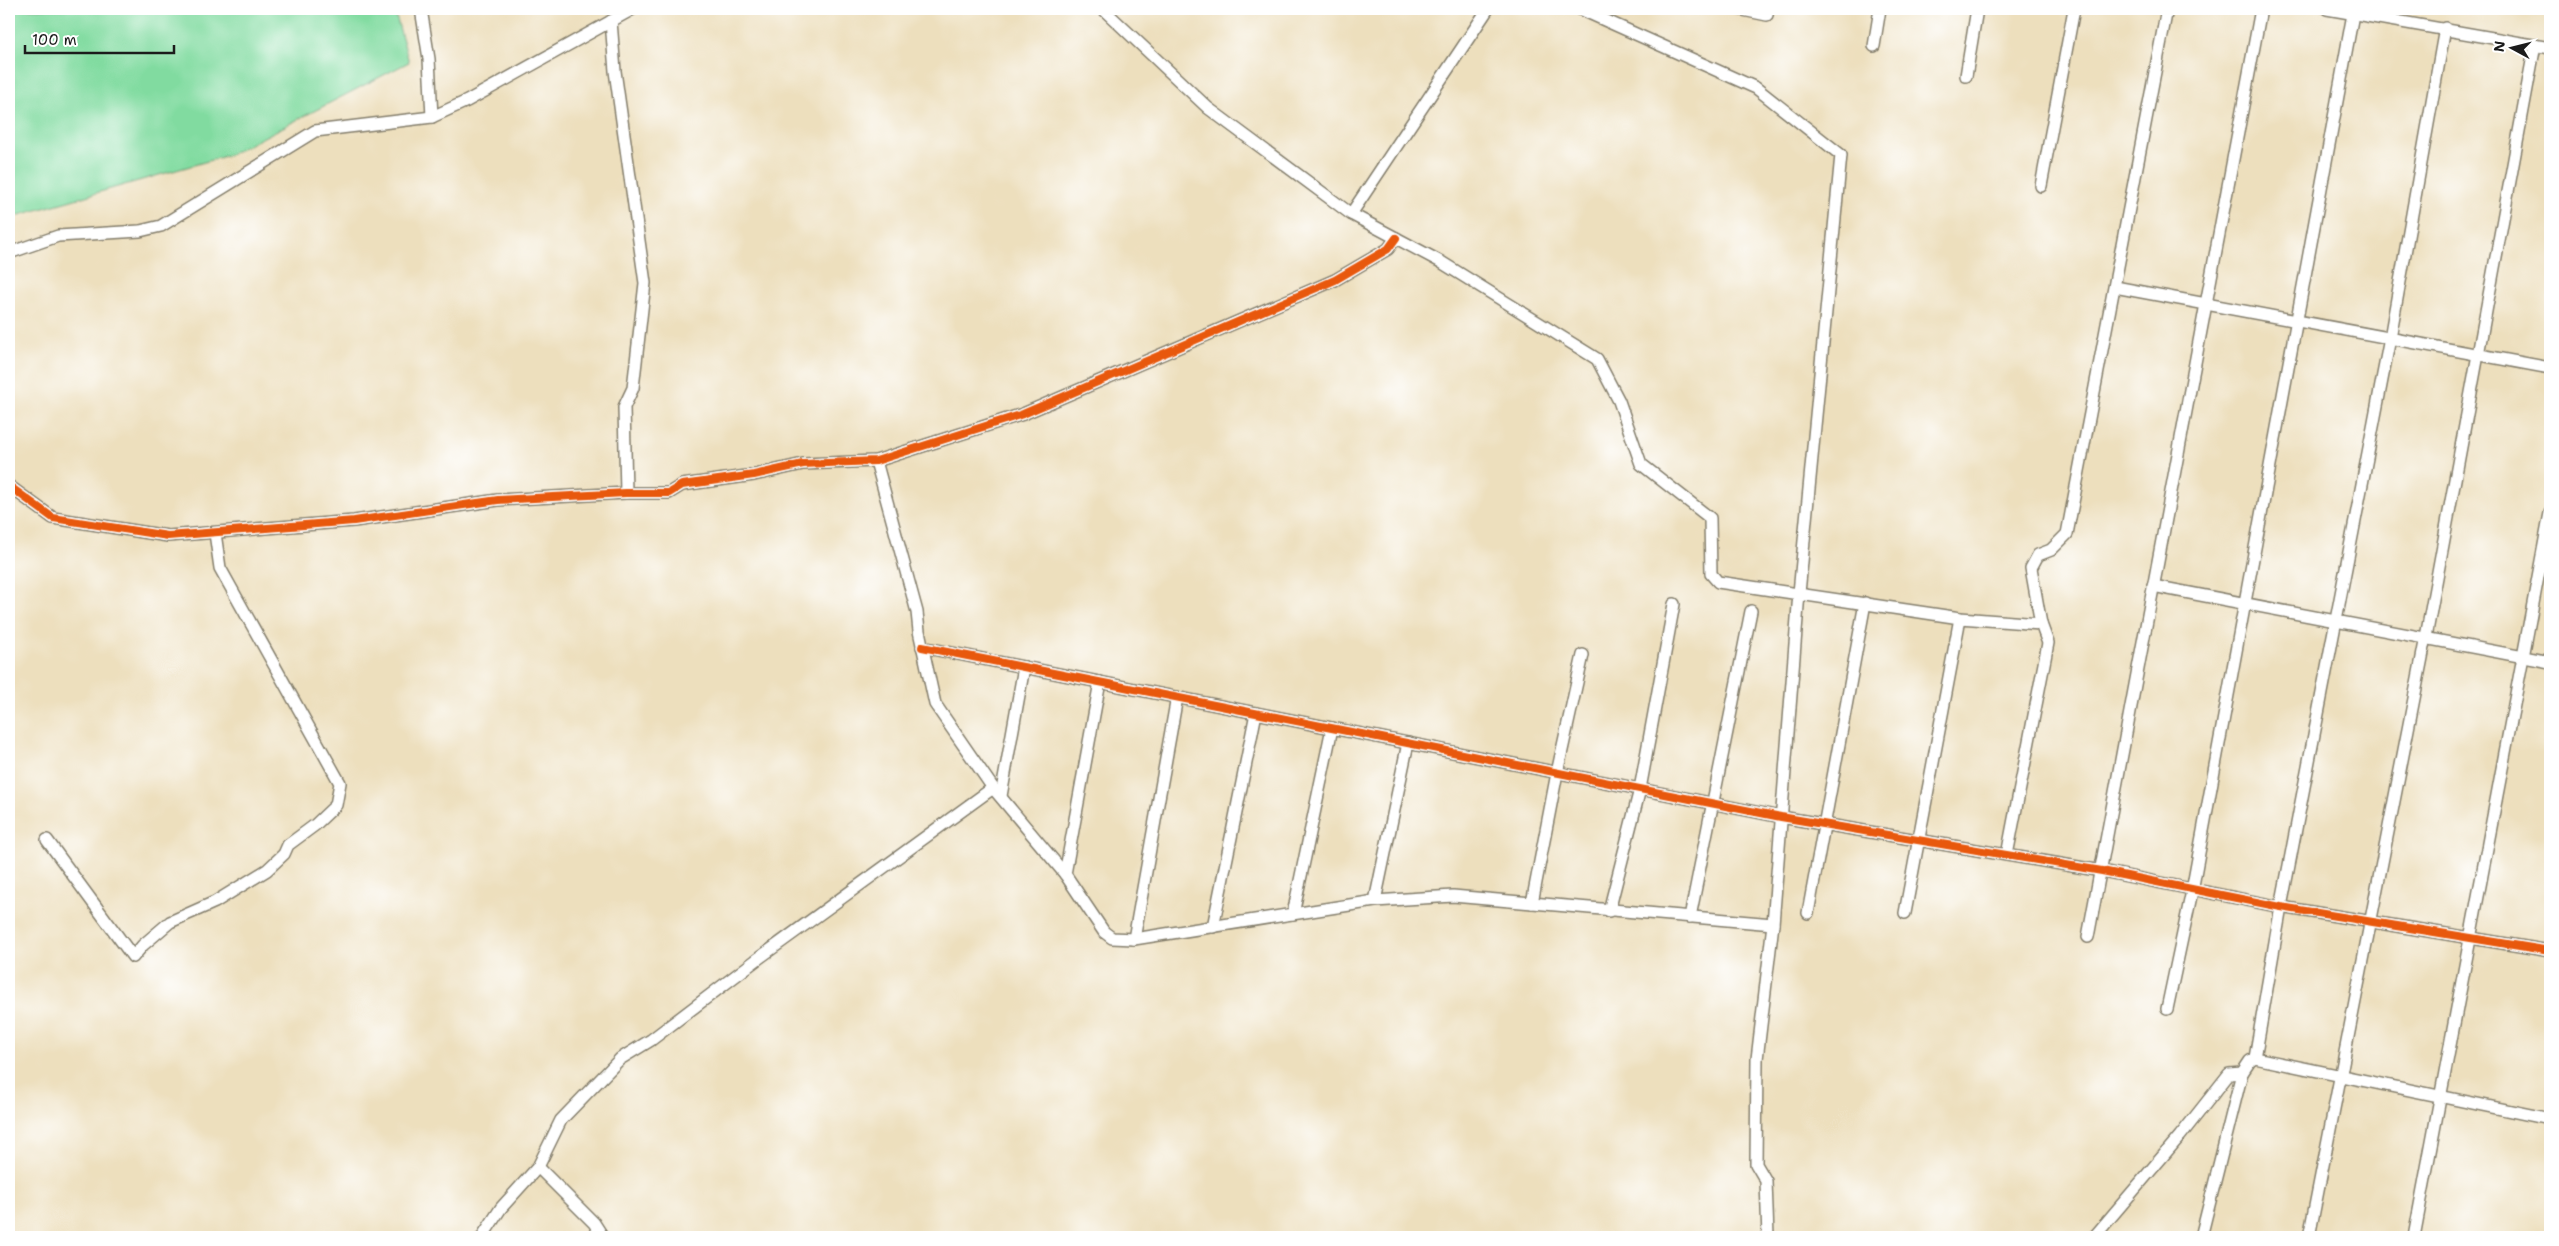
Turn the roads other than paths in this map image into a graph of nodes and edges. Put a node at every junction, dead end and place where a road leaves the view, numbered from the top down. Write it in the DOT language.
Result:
graph roads {
  1 [pos="421,9"];
  2 [pos="633,9"];
  3 [pos="1103,9"];
  4 [pos="1488,9"];
  5 [pos="1580,9"];
  6 [pos="1738,9"];
  7 [pos="1768,9"];
  8 [pos="1880,9"];
  9 [pos="1977,9"];
  10 [pos="2074,9"];
  11 [pos="2167,9"];
  12 [pos="2261,9"];
  13 [pos="2327,9"];
  14 [pos="2353,14"];
  15 [pos="611,21"];
  16 [pos="2445,28"];
  17 [pos="2534,45"];
  18 [pos="1874,46"];
  19 [pos="2550,48"];
  20 [pos="1966,76"];
  21 [pos="432,117"];
  22 [pos="2041,186"];
  23 [pos="1351,214"];
  24 [pos="1396,238"];
  25 [pos="9,253"];
  26 [pos="2115,287"];
  27 [pos="2205,305"];
  28 [pos="2295,319"];
  29 [pos="2390,338"];
  30 [pos="2479,357"];
  31 [pos="2550,368"];
  32 [pos="876,461"];
  33 [pos="9,486"];
  34 [pos="626,493"];
  35 [pos="2550,513"];
  36 [pos="215,533"];
  37 [pos="2153,586"];
  38 [pos="1799,592"];
  39 [pos="1865,603"];
  40 [pos="1674,604"];
  41 [pos="2244,604"];
  42 [pos="1751,611"];
  43 [pos="1960,618"];
  44 [pos="2336,621"];
  45 [pos="2041,624"];
  46 [pos="2426,637"];
  47 [pos="922,647"];
  48 [pos="1583,655"];
  49 [pos="2525,658"];
  50 [pos="2550,662"];
  51 [pos="1024,667"];
  52 [pos="1100,682"];
  53 [pos="1177,697"];
  54 [pos="1256,713"];
  55 [pos="1332,728"];
  56 [pos="1408,743"];
  57 [pos="1557,773"];
  58 [pos="1640,789"];
  59 [pos="997,792"];
  60 [pos="1711,804"];
  61 [pos="1781,817"];
  62 [pos="1825,824"];
  63 [pos="1918,839"];
  64 [pos="47,840"];
  65 [pos="2007,855"];
  66 [pos="2102,871"];
  67 [pos="1065,874"];
  68 [pos="2192,891"];
  69 [pos="1375,901"];
  70 [pos="1532,902"];
  71 [pos="2281,907"];
  72 [pos="1609,911"];
  73 [pos="1808,913"];
  74 [pos="1905,913"];
  75 [pos="1293,914"];
  76 [pos="1690,917"];
  77 [pos="2371,921"];
  78 [pos="1773,924"];
  79 [pos="1213,927"];
  80 [pos="2088,936"];
  81 [pos="2469,938"];
  82 [pos="1134,939"];
  83 [pos="2550,951"];
  84 [pos="2167,1009"];
  85 [pos="2255,1058"];
  86 [pos="2242,1072"];
  87 [pos="2341,1076"];
  88 [pos="2439,1097"];
  89 [pos="2550,1116"];
  90 [pos="538,1167"];
  91 [pos="482,1237"];
  92 [pos="603,1237"];
  93 [pos="1768,1237"];
  94 [pos="2094,1237"];
  95 [pos="2201,1237"];
  96 [pos="2309,1237"];
  97 [pos="2414,1237"];
  1 -- 21 [label="street"];
  2 -- 15 [label="street"];
  3 -- 23 [label="street"];
  4 -- 23 [label="street"];
  5 -- 38 [label="street"];
  6 -- 7 [label="street"];
  8 -- 18 [label="street"];
  9 -- 20 [label="street"];
  10 -- 22 [label="street"];
  11 -- 26 [label="street"];
  12 -- 27 [label="street"];
  13 -- 14 [label="street"];
  14 -- 16 [label="street"];
  14 -- 28 [label="street"];
  15 -- 21 [label="street"];
  15 -- 34 [label="street"];
  16 -- 17 [label="street"];
  16 -- 29 [label="street"];
  17 -- 19 [label="street"];
  17 -- 30 [label="street"];
  21 -- 25 [label="street"];
  23 -- 24 [label="street"];
  24 -- 32 [label="street"];
  24 -- 38 [label="street"];
  26 -- 27 [label="street"];
  26 -- 45 [label="street"];
  27 -- 28 [label="street"];
  27 -- 37 [label="street"];
  28 -- 29 [label="street"];
  28 -- 41 [label="street"];
  29 -- 30 [label="street"];
  29 -- 44 [label="street"];
  30 -- 31 [label="street"];
  30 -- 46 [label="street"];
  32 -- 34 [label="street"];
  32 -- 47 [label="street"];
  33 -- 36 [label="street"];
  34 -- 36 [label="street"];
  35 -- 49 [label="street"];
  36 -- 64 [label="street"];
  37 -- 41 [label="street"];
  37 -- 66 [label="street"];
  38 -- 39 [label="street"];
  38 -- 61 [label="street"];
  39 -- 43 [label="street"];
  39 -- 62 [label="street"];
  40 -- 58 [label="street"];
  41 -- 44 [label="street"];
  41 -- 68 [label="street"];
  42 -- 60 [label="street"];
  43 -- 45 [label="street"];
  43 -- 63 [label="street"];
  44 -- 46 [label="street"];
  44 -- 71 [label="street"];
  45 -- 65 [label="street"];
  46 -- 49 [label="street"];
  46 -- 77 [label="street"];
  47 -- 51 [label="street"];
  47 -- 59 [label="street"];
  48 -- 57 [label="street"];
  49 -- 50 [label="street"];
  49 -- 81 [label="street"];
  51 -- 52 [label="street"];
  51 -- 59 [label="street"];
  52 -- 53 [label="street"];
  52 -- 67 [label="street"];
  53 -- 54 [label="street"];
  53 -- 82 [label="street"];
  54 -- 55 [label="street"];
  54 -- 79 [label="street"];
  55 -- 56 [label="street"];
  55 -- 75 [label="street"];
  56 -- 57 [label="street"];
  56 -- 69 [label="street"];
  57 -- 58 [label="street"];
  57 -- 70 [label="street"];
  58 -- 60 [label="street"];
  58 -- 72 [label="street"];
  59 -- 67 [label="street"];
  59 -- 90 [label="street"];
  60 -- 61 [label="street"];
  60 -- 76 [label="street"];
  61 -- 62 [label="street"];
  61 -- 78 [label="street"];
  62 -- 63 [label="street"];
  62 -- 73 [label="street"];
  63 -- 65 [label="street"];
  63 -- 74 [label="street"];
  65 -- 66 [label="street"];
  66 -- 68 [label="street"];
  66 -- 80 [label="street"];
  67 -- 82 [label="street"];
  68 -- 71 [label="street"];
  68 -- 84 [label="street"];
  69 -- 70 [label="street"];
  69 -- 75 [label="street"];
  70 -- 72 [label="street"];
  71 -- 77 [label="street"];
  71 -- 85 [label="street"];
  72 -- 76 [label="street"];
  75 -- 79 [label="street"];
  76 -- 78 [label="street"];
  77 -- 81 [label="street"];
  77 -- 87 [label="street"];
  78 -- 93 [label="street"];
  79 -- 82 [label="street"];
  81 -- 83 [label="street"];
  81 -- 88 [label="street"];
  85 -- 86 [label="street"];
  85 -- 87 [label="street"];
  86 -- 94 [label="street"];
  86 -- 95 [label="street"];
  87 -- 88 [label="street"];
  87 -- 96 [label="street"];
  88 -- 89 [label="street"];
  88 -- 97 [label="street"];
  90 -- 91 [label="street"];
  90 -- 92 [label="street"];
}
